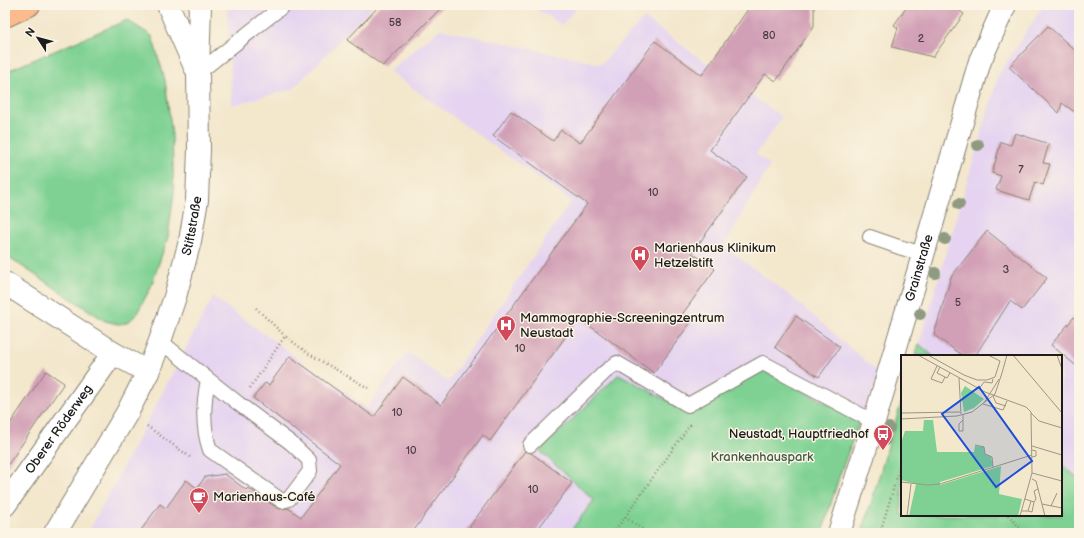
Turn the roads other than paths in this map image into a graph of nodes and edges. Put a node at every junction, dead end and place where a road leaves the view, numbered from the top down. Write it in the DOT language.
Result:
graph roads {
  1 [pos="168,5"];
  2 [pos="200,5"];
  3 [pos="284,5"];
  4 [pos="1005,5"];
  5 [pos="26,6"];
  6 [pos="267,11"];
  7 [pos="5,16"];
  8 [pos="198,73"];
  9 [pos="870,237"];
  10 [pos="923,254"];
  11 [pos="5,283"];
  12 [pos="160,341"];
  13 [pos="112,353"];
  14 [pos="148,372"];
  15 [pos="208,380"];
  16 [pos="874,422"];
  17 [pos="530,445"];
  18 [pos="5,505"];
  19 [pos="55,533"];
  20 [pos="839,533"];
  1 -- 8 [label="street, Stiftstraße"];
  2 -- 8 [label="street, Stiftstraße"];
  3 -- 6 [label="lane"];
  4 -- 10 [label="street, Grainstraße"];
  5 -- 7 [label="main road"];
  6 -- 8 [label="lane"];
  8 -- 12 [label="street, Stiftstraße"];
  9 -- 10 [label="lane"];
  10 -- 16 [label="street, Grainstraße"];
  11 -- 13 [label="street"];
  12 -- 14 [label="street, Stiftstraße"];
  12 -- 15 [label="lane"];
  13 -- 14 [label="street"];
  13 -- 18 [label="street, Oberer Röderweg"];
  14 -- 19 [label="street, Stiftstraße"];
  15 -- 15 [label="lane"];
  16 -- 17 [label="lane"];
  16 -- 20 [label="street, Grainstraße"];
}
